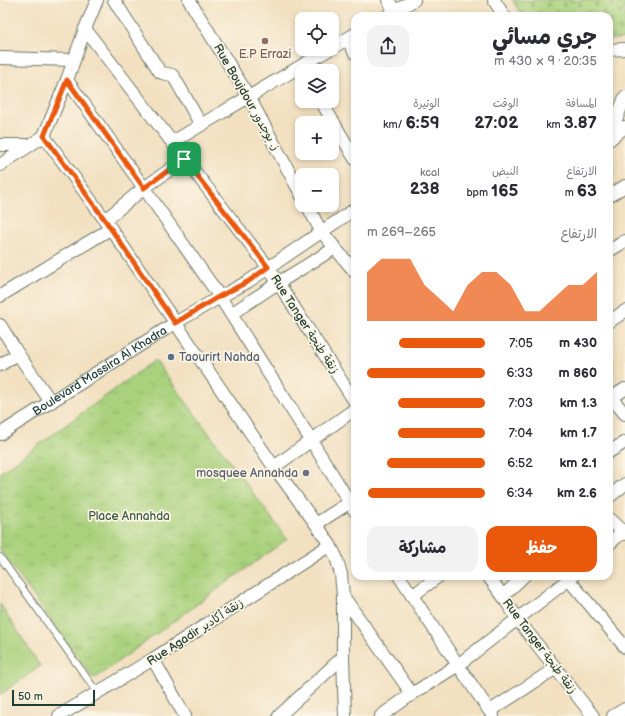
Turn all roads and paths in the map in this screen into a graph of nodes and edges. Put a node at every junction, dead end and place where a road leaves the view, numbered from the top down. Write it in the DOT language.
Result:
graph roads {
  1 [pos="97,0"];
  2 [pos="114,0"];
  3 [pos="190,0"];
  4 [pos="388,0"];
  5 [pos="414,0"];
  6 [pos="494,0"];
  7 [pos="392,12"];
  8 [pos="396,12"];
  9 [pos="502,12"];
  10 [pos="85,29"];
  11 [pos="351,37"];
  12 [pos="339,44"];
  13 [pos="625,48"];
  14 [pos="613,50"];
  15 [pos="320,56"];
  16 [pos="0,58"];
  17 [pos="73,60"];
  18 [pos="309,64"];
  19 [pos="295,73"];
  20 [pos="67,80"];
  21 [pos="249,97"];
  22 [pos="625,97"];
  23 [pos="325,108"];
  24 [pos="201,124"];
  25 [pos="625,127"];
  26 [pos="613,128"];
  27 [pos="613,134"];
  28 [pos="44,136"];
  29 [pos="173,142"];
  30 [pos="0,145"];
  31 [pos="30,145"];
  32 [pos="351,152"];
  33 [pos="184,159"];
  34 [pos="0,165"];
  35 [pos="295,183"];
  36 [pos="625,186"];
  37 [pos="144,188"];
  38 [pos="613,194"];
  39 [pos="351,211"];
  40 [pos="311,212"];
  41 [pos="108,224"];
  42 [pos="321,231"];
  43 [pos="625,241"];
  44 [pos="335,248"];
  45 [pos="613,249"];
  46 [pos="268,267"];
  47 [pos="351,267"];
  48 [pos="278,283"];
  49 [pos="0,296"];
  50 [pos="220,296"];
  51 [pos="625,312"];
  52 [pos="231,314"];
  53 [pos="613,320"];
  54 [pos="175,323"];
  55 [pos="0,325"];
  56 [pos="18,354"];
  57 [pos="0,365"];
  58 [pos="625,389"];
  59 [pos="613,395"];
  60 [pos="351,396"];
  61 [pos="613,400"];
  62 [pos="52,402"];
  63 [pos="351,412"];
  64 [pos="625,414"];
  65 [pos="0,434"];
  66 [pos="311,440"];
  67 [pos="625,442"];
  68 [pos="613,450"];
  69 [pos="274,467"];
  70 [pos="625,484"];
  71 [pos="613,494"];
  72 [pos="351,501"];
  73 [pos="351,505"];
  74 [pos="613,522"];
  75 [pos="316,524"];
  76 [pos="624,532"];
  77 [pos="613,541"];
  78 [pos="330,545"];
  79 [pos="0,557"];
  80 [pos="402,580"];
  81 [pos="434,580"];
  82 [pos="491,580"];
  83 [pos="520,580"];
  84 [pos="568,580"];
  85 [pos="573,580"];
  86 [pos="343,596"];
  87 [pos="412,596"];
  88 [pos="503,596"];
  89 [pos="518,620"];
  90 [pos="625,647"];
  91 [pos="343,657"];
  92 [pos="153,659"];
  93 [pos="458,665"];
  94 [pos="556,668"];
  95 [pos="97,692"];
  96 [pos="412,694"];
  97 [pos="625,709"];
  98 [pos="492,713"];
  99 [pos="387,714"];
  100 [pos="58,716"];
  101 [pos="186,716"];
  102 [pos="279,716"];
  103 [pos="345,716"];
  104 [pos="593,716"];
  105 [pos="613,716"];
  1 -- 10 [label="street"];
  2 -- 24 [label="street"];
  3 -- 21 [label="street, Rue Boujdour ز. بوجدور"];
  4 -- 7 [label="street"];
  5 -- 8 [label="street"];
  6 -- 9 [label="street"];
  10 -- 17 [label="street"];
  10 -- 29 [label="street, Rue Tanger زنقة طنجة"];
  11 -- 12 [label="street"];
  13 -- 14 [label="street"];
  15 -- 18 [label="street"];
  16 -- 17 [label="street"];
  17 -- 20 [label="street"];
  19 -- 21 [label="street"];
  20 -- 28 [label="street"];
  20 -- 37 [label="street"];
  21 -- 24 [label="street"];
  21 -- 35 [label="street, Rue Boujdour ز. بوجدور"];
  22 -- 26 [label="street"];
  23 -- 32 [label="street"];
  24 -- 29 [label="street"];
  25 -- 27 [label="street"];
  28 -- 31 [label="street"];
  28 -- 41 [label="street"];
  29 -- 33 [label="street, Rue Tanger زنقة طنجة"];
  30 -- 31 [label="street"];
  31 -- 34 [label="street"];
  33 -- 37 [label="street"];
  33 -- 46 [label="street, Rue Tanger زنقة طنجة"];
  36 -- 38 [label="street"];
  37 -- 41 [label="street"];
  37 -- 50 [label="street"];
  39 -- 42 [label="street, Boulevard Massira Al Khadra"];
  40 -- 42 [label="street"];
  41 -- 49 [label="street"];
  41 -- 54 [label="street"];
  42 -- 44 [label="street"];
  42 -- 46 [label="street, Boulevard Massira Al Khadra"];
  43 -- 45 [label="street"];
  44 -- 47 [label="street"];
  44 -- 48 [label="street"];
  46 -- 48 [label="street, Rue Tanger زنقة طنجة"];
  46 -- 50 [label="street, Boulevard Massira Al Khadra"];
  48 -- 52 [label="street"];
  48 -- 60 [label="street, Rue Tanger زنقة طنجة"];
  50 -- 52 [label="street"];
  50 -- 54 [label="street, Boulevard Massira Al Khadra"];
  51 -- 53 [label="street"];
  52 -- 66 [label="street"];
  54 -- 62 [label="street, Boulevard Massira Al Khadra"];
  54 -- 69 [label="street"];
  55 -- 56 [label="street"];
  56 -- 57 [label="street"];
  56 -- 62 [label="street"];
  58 -- 59 [label="street"];
  61 -- 64 [label="street"];
  62 -- 65 [label="street, Boulevard Massira Al Khadra"];
  63 -- 66 [label="street"];
  66 -- 69 [label="street"];
  66 -- 72 [label="street"];
  67 -- 68 [label="street"];
  69 -- 75 [label="street"];
  70 -- 71 [label="street"];
  73 -- 75 [label="street"];
  74 -- 76 [label="street"];
  75 -- 78 [label="street"];
  76 -- 77 [label="street"];
  78 -- 86 [label="street"];
  78 -- 92 [label="street, Rue Agadir زنقة أكادير"];
  79 -- 95 [label="lane"];
  80 -- 87 [label="street"];
  81 -- 87 [label="street"];
  82 -- 88 [label="street, Rue Tanger زنقة طنجة"];
  83 -- 88 [label="street"];
  84 -- 89 [label="street"];
  85 -- 90 [label="street"];
  86 -- 91 [label="street"];
  86 -- 96 [label="street"];
  87 -- 93 [label="street"];
  88 -- 89 [label="street, Rue Tanger زنقة طنجة"];
  89 -- 93 [label="street"];
  89 -- 94 [label="street, Rue Tanger زنقة طنجة"];
  91 -- 102 [label="street"];
  91 -- 103 [label="street"];
  92 -- 95 [label="street, Rue Agadir زنقة أكادير"];
  92 -- 101 [label="street"];
  93 -- 96 [label="street"];
  93 -- 98 [label="street"];
  94 -- 98 [label="street"];
  94 -- 104 [label="street, Rue Tanger زنقة طنجة"];
  95 -- 100 [label="street, Rue Agadir زنقة أكادير"];
  96 -- 99 [label="street"];
  97 -- 105 [label="street"];
}
